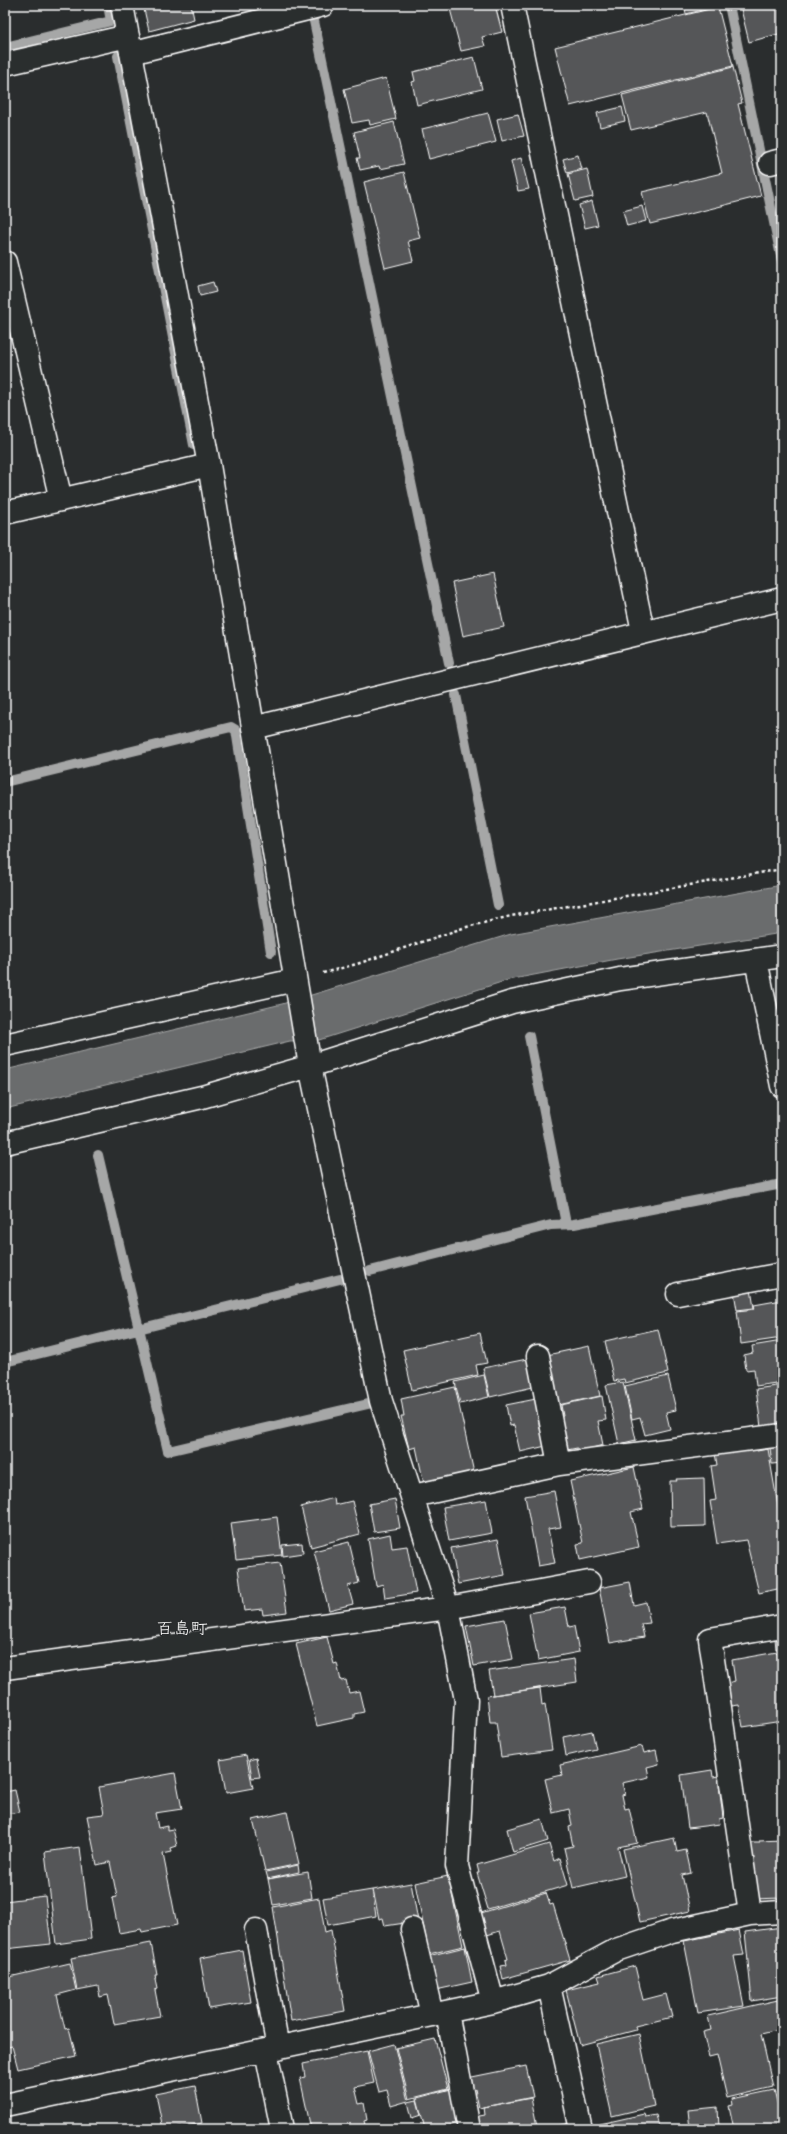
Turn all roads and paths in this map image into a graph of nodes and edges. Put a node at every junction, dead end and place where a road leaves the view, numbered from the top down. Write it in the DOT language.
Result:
graph roads {
  1 [pos="122,5"];
  2 [pos="323,5"];
  3 [pos="512,5"];
  4 [pos="129,44"];
  5 [pos="5,64"];
  6 [pos="5,262"];
  7 [pos="209,465"];
  8 [pos="62,500"];
  9 [pos="5,513"];
  10 [pos="782,599"];
  11 [pos="643,631"];
  12 [pos="253,728"];
  13 [pos="782,869"];
  14 [pos="782,956"];
  15 [pos="756,960"];
  16 [pos="296,985"];
  17 [pos="5,1045"];
  18 [pos="308,1057"];
  19 [pos="782,1086"];
  20 [pos="5,1143"];
  21 [pos="782,1274"];
  22 [pos="678,1294"];
  23 [pos="538,1356"];
  24 [pos="782,1435"];
  25 [pos="559,1464"];
  26 [pos="413,1496"];
  27 [pos="589,1582"];
  28 [pos="448,1608"];
  29 [pos="782,1626"];
  30 [pos="5,1668"];
  31 [pos="782,1912"];
  32 [pos="750,1914"];
  33 [pos="412,1929"];
  34 [pos="256,1930"];
  35 [pos="549,1986"];
  36 [pos="493,2002"];
  37 [pos="439,2014"];
  38 [pos="272,2050"];
  39 [pos="5,2105"];
  40 [pos="282,2129"];
  41 [pos="468,2129"];
  42 [pos="580,2129"];
  1 -- 4 [label="street"];
  2 -- 4 [label="street"];
  3 -- 11 [label="street"];
  4 -- 5 [label="street"];
  4 -- 7 [label="street"];
  6 -- 8 [label="street"];
  7 -- 8 [label="street"];
  7 -- 12 [label="street"];
  8 -- 9 [label="street"];
  10 -- 11 [label="street"];
  11 -- 12 [label="street"];
  12 -- 16 [label="street"];
  13 -- 16 [label="path"];
  14 -- 15 [label="street"];
  15 -- 18 [label="street"];
  15 -- 19 [label="street"];
  16 -- 17 [label="street"];
  16 -- 18 [label="street"];
  18 -- 20 [label="street"];
  18 -- 26 [label="street"];
  21 -- 22 [label="street"];
  23 -- 25 [label="street"];
  24 -- 25 [label="street"];
  25 -- 26 [label="street"];
  26 -- 28 [label="street"];
  27 -- 28 [label="street"];
  28 -- 30 [label="street"];
  28 -- 36 [label="street"];
  29 -- 32 [label="street"];
  31 -- 32 [label="street"];
  32 -- 35 [label="street"];
  33 -- 37 [label="street"];
  34 -- 38 [label="street"];
  35 -- 36 [label="street"];
  35 -- 42 [label="street"];
  36 -- 37 [label="street"];
  37 -- 38 [label="street"];
  37 -- 41 [label="street"];
  38 -- 39 [label="street"];
  38 -- 40 [label="street"];
}
